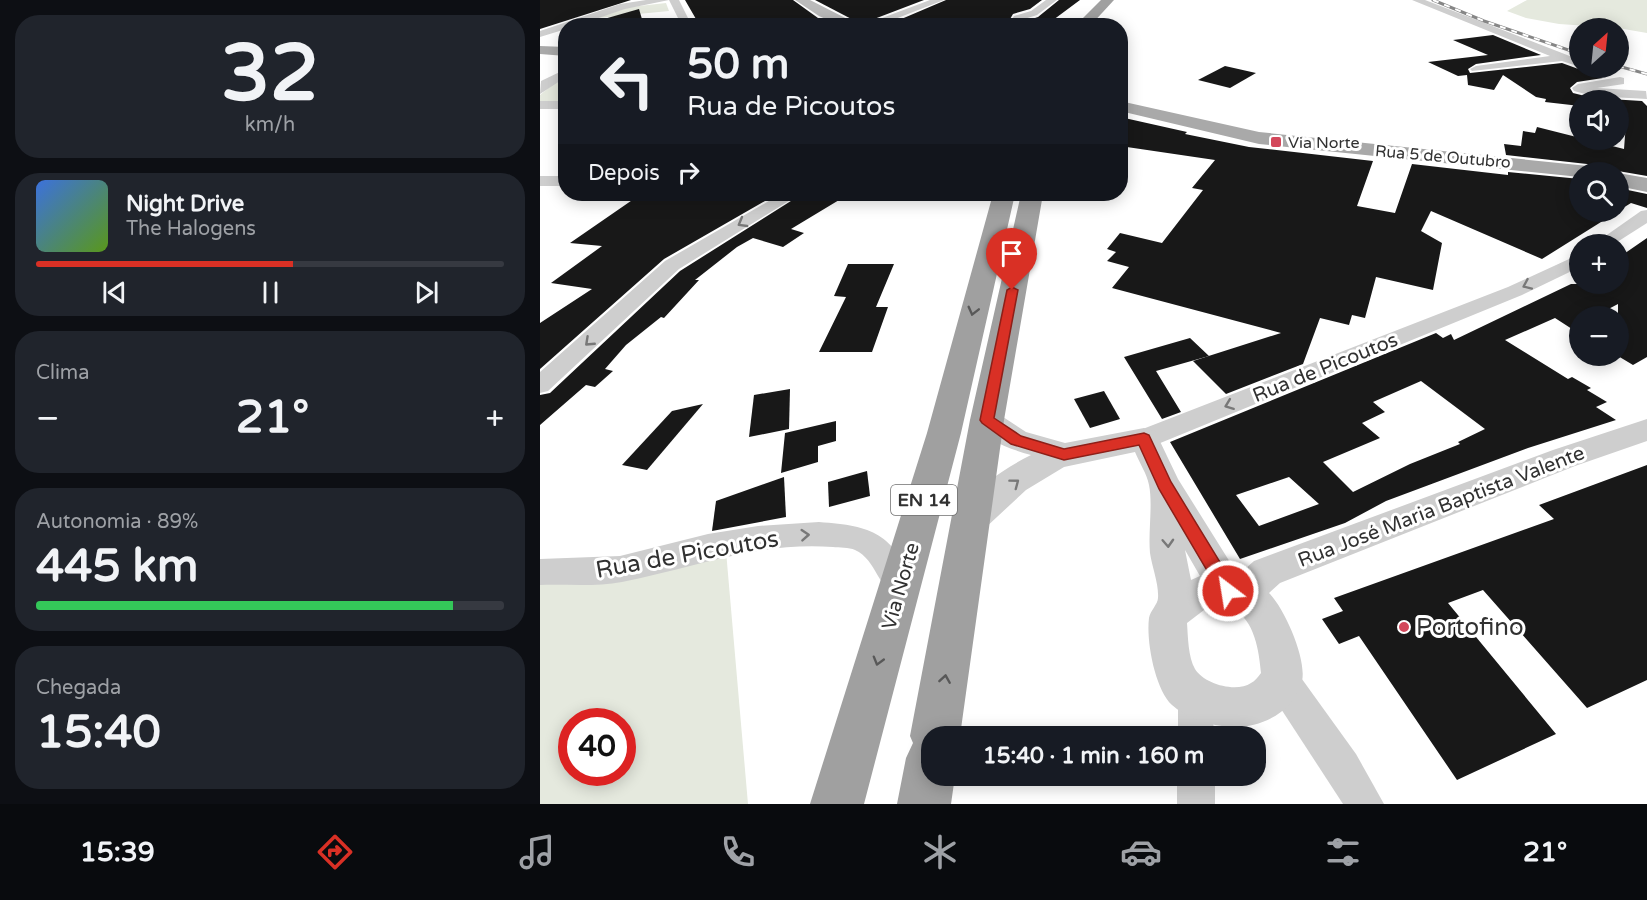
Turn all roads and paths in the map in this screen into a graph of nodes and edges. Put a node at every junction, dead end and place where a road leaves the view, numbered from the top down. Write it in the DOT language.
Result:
graph roads {
  1 [pos="665,0"];
  2 [pos="674,0"];
  3 [pos="801,0"];
  4 [pos="939,0"];
  5 [pos="1052,0"];
  6 [pos="1108,0"];
  7 [pos="1123,0"];
  8 [pos="1417,0"];
  9 [pos="587,18"];
  10 [pos="681,18"];
  11 [pos="838,18"];
  12 [pos="888,18"];
  13 [pos="1017,18"];
  14 [pos="1090,18"];
  15 [pos="1106,18"];
  16 [pos="558,28"];
  17 [pos="540,34"];
  18 [pos="1511,37"];
  19 [pos="1486,41"];
  20 [pos="542,50"];
  21 [pos="558,51"];
  22 [pos="1562,57"];
  23 [pos="1569,60"];
  24 [pos="1476,69"];
  25 [pos="558,77"];
  26 [pos="1614,78"];
  27 [pos="1620,81"];
  28 [pos="540,90"];
  29 [pos="1646,96"];
  30 [pos="540,105"];
  31 [pos="558,105"];
  32 [pos="1128,108"];
  33 [pos="1569,170"];
  34 [pos="540,181"];
  35 [pos="1629,181"];
  36 [pos="558,182"];
  37 [pos="1647,185"];
  38 [pos="780,201"];
  39 [pos="1002,201"];
  40 [pos="1031,201"];
  41 [pos="1647,215"];
  42 [pos="1618,234"];
  43 [pos="1569,266"];
  44 [pos="540,385"];
  45 [pos="987,420"];
  46 [pos="1647,430"];
  47 [pos="1144,438"];
  48 [pos="1064,454"];
  49 [pos="1165,485"];
  50 [pos="971,520"];
  51 [pos="540,572"];
  52 [pos="895,578"];
  53 [pos="1235,593"];
  54 [pos="1178,604"];
  55 [pos="1282,680"];
  56 [pos="1195,696"];
  57 [pos="937,726"];
  58 [pos="1196,726"];
  59 [pos="927,786"];
  60 [pos="1196,786"];
  61 [pos="837,804"];
  62 [pos="924,804"];
  63 [pos="1196,804"];
  64 [pos="1365,804"];
  1 -- 9 [label="street"];
  2 -- 10 [label="street"];
  3 -- 11 [label="main road"];
  4 -- 12 [label="street"];
  5 -- 13 [label="street"];
  6 -- 14 [label="highway"];
  7 -- 15 [label="highway"];
  8 -- 18 [label="street"];
  16 -- 17 [label="street"];
  18 -- 19 [label="street"];
  18 -- 22 [label="street"];
  20 -- 21 [label="main road"];
  22 -- 23 [label="street"];
  22 -- 24 [label="street"];
  25 -- 28 [label="street"];
  26 -- 27 [label="street"];
  27 -- 29 [label="street"];
  27 -- 29 [label="street"];
  30 -- 31 [label="street"];
  32 -- 33 [label="main road, Rua 5 de Outubro"];
  34 -- 36 [label="street"];
  35 -- 37 [label="main road"];
  38 -- 44 [label="street, one-way"];
  39 -- 52 [label="highway, Via Norte / EN 14, one-way"];
  40 -- 45 [label="highway, EN 14"];
  41 -- 42 [label="street"];
  43 -- 47 [label="street, Rua de Picoutos, one-way"];
  45 -- 48 [label="street, Rua de Picoutos"];
  45 -- 50 [label="highway, EN 14"];
  46 -- 53 [label="street, Rua José Maria Baptista Valente"];
  47 -- 48 [label="street, Rua de Picoutos"];
  47 -- 49 [label="street"];
  50 -- 48 [label="street, Rua de Picoutos, one-way"];
  49 -- 53 [label="street"];
  49 -- 54 [label="street, one-way"];
  57 -- 50 [label="highway, EN 14, one-way"];
  51 -- 52 [label="street, Rua de Picoutos, one-way"];
  52 -- 61 [label="highway, Via Norte / EN 14, one-way"];
  53 -- 54 [label="street"];
  53 -- 55 [label="street"];
  54 -- 56 [label="street"];
  55 -- 56 [label="street"];
  55 -- 64 [label="street"];
  56 -- 58 [label="street"];
  59 -- 62 [label="highway"];
  60 -- 63 [label="street"];
}
